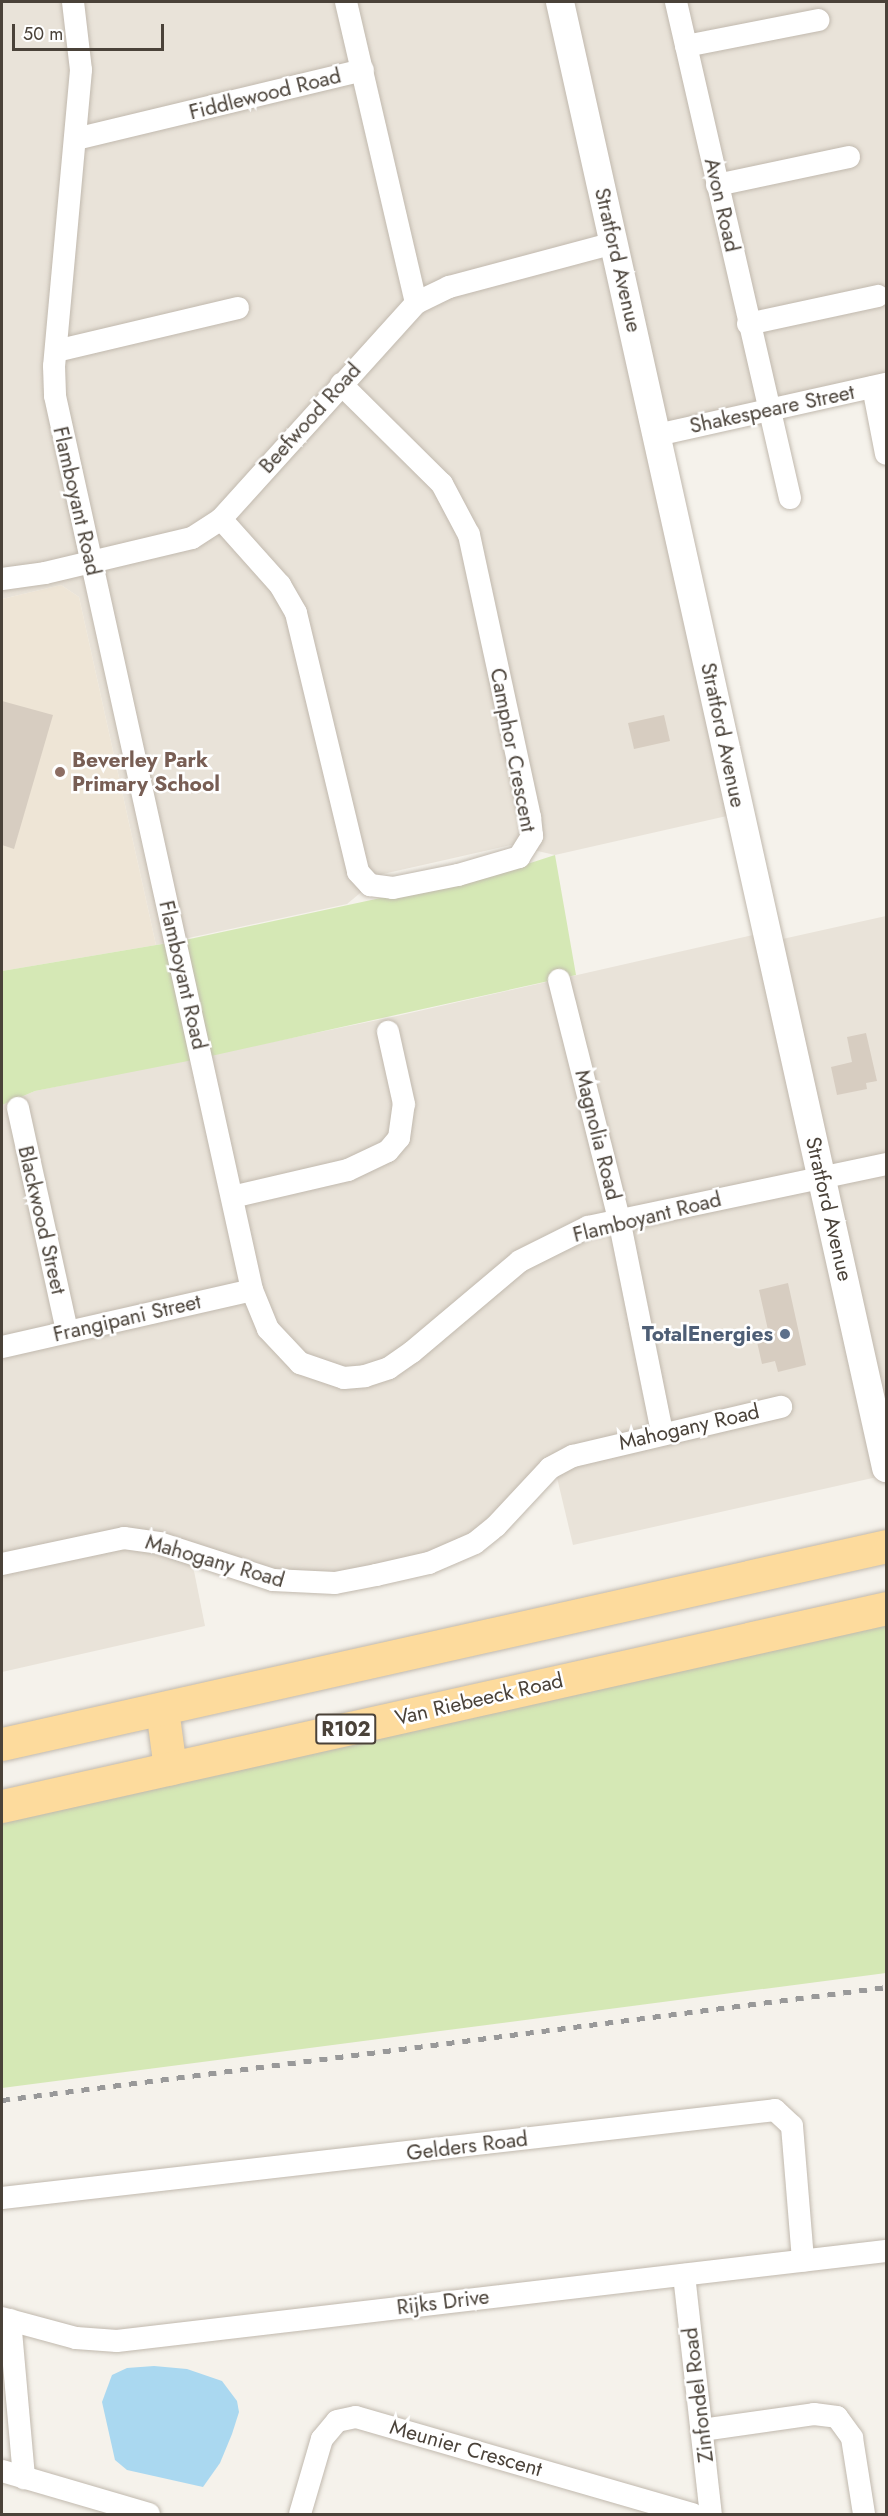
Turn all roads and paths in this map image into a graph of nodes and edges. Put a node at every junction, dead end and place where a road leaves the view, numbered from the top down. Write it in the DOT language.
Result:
graph roads {
  1 [pos="73,2"];
  2 [pos="346,2"];
  3 [pos="560,2"];
  4 [pos="676,2"];
  5 [pos="818,21"];
  6 [pos="686,46"];
  7 [pos="363,70"];
  8 [pos="76,139"];
  9 [pos="849,157"];
  10 [pos="717,185"];
  11 [pos="614,243"];
  12 [pos="878,296"];
  13 [pos="416,303"];
  14 [pos="238,308"];
  15 [pos="748,324"];
  16 [pos="56,351"];
  17 [pos="341,384"];
  18 [pos="880,386"];
  19 [pos="767,409"];
  20 [pos="657,435"];
  21 [pos="886,454"];
  22 [pos="790,498"];
  23 [pos="221,519"];
  24 [pos="92,563"];
  25 [pos="2,579"];
  26 [pos="559,980"];
  27 [pos="388,1032"];
  28 [pos="18,1108"];
  29 [pos="886,1164"];
  30 [pos="822,1178"];
  31 [pos="232,1197"];
  32 [pos="619,1219"];
  33 [pos="252,1290"];
  34 [pos="67,1331"];
  35 [pos="2,1347"];
  36 [pos="781,1407"];
  37 [pos="662,1432"];
  38 [pos="886,1468"];
  39 [pos="886,1546"];
  40 [pos="2,1564"];
  41 [pos="886,1608"];
  42 [pos="162,1709"];
  43 [pos="2,1744"];
  44 [pos="170,1768"];
  45 [pos="2,1806"];
  46 [pos="2,2198"];
  47 [pos="886,2251"];
  48 [pos="803,2261"];
  49 [pos="684,2276"];
  50 [pos="6,2319"];
  51 [pos="702,2430"];
  52 [pos="2,2471"];
  53 [pos="24,2478"];
  54 [pos="149,2514"];
  55 [pos="300,2514"];
  56 [pos="692,2514"];
  57 [pos="711,2514"];
  58 [pos="864,2514"];
  1 -- 8 [label="street, Flamboyant Road"];
  2 -- 7 [label="street"];
  3 -- 11 [label="street, Stratford Avenue"];
  4 -- 6 [label="street, Avon Road"];
  5 -- 6 [label="street"];
  6 -- 10 [label="street, Avon Road"];
  7 -- 8 [label="street, Fiddlewood Road"];
  7 -- 13 [label="street, Fiddlewood Road"];
  8 -- 16 [label="street, Flamboyant Road"];
  9 -- 10 [label="street"];
  10 -- 15 [label="street, Avon Road"];
  11 -- 13 [label="street, Beefwood Road"];
  11 -- 20 [label="street, Stratford Avenue"];
  12 -- 15 [label="street"];
  13 -- 17 [label="street, Beefwood Road"];
  14 -- 16 [label="street"];
  15 -- 19 [label="street, Avon Road"];
  16 -- 24 [label="street, Flamboyant Road"];
  17 -- 23 [label="street, Beefwood Road"];
  17 -- 23 [label="street, Camphor Crescent"];
  18 -- 19 [label="street, Shakespeare Street"];
  18 -- 21 [label="street"];
  19 -- 20 [label="street, Shakespeare Street"];
  19 -- 22 [label="street, Avon Road"];
  20 -- 30 [label="street, Stratford Avenue"];
  23 -- 24 [label="street, Beefwood Road"];
  24 -- 25 [label="street, Beefwood Road"];
  24 -- 31 [label="street, Flamboyant Road"];
  26 -- 32 [label="street, Magnolia Road"];
  27 -- 31 [label="street"];
  28 -- 34 [label="street, Blackwood Street"];
  29 -- 30 [label="street, Flamboyant Road"];
  30 -- 32 [label="street, Flamboyant Road"];
  30 -- 38 [label="street, Stratford Avenue"];
  31 -- 33 [label="street, Flamboyant Road"];
  32 -- 33 [label="street, Flamboyant Road"];
  32 -- 37 [label="street, Magnolia Road"];
  33 -- 34 [label="street, Frangipani Street"];
  34 -- 35 [label="street, Frangipani Street"];
  36 -- 37 [label="street, Mahogany Road"];
  37 -- 40 [label="street, Mahogany Road"];
  39 -- 42 [label="main road"];
  41 -- 44 [label="main road, Van Riebeeck Road / R102"];
  42 -- 43 [label="main road"];
  42 -- 44 [label="main road"];
  44 -- 45 [label="main road, Van Riebeeck Road / R102"];
  46 -- 48 [label="street, Gelders Road"];
  47 -- 48 [label="street, Rijks Drive"];
  48 -- 49 [label="street, Rijks Drive"];
  49 -- 50 [label="street, Rijks Drive"];
  49 -- 51 [label="street, Zinfondel Road"];
  50 -- 53 [label="street"];
  51 -- 57 [label="street, Zinfondel Road"];
  51 -- 58 [label="street"];
  52 -- 53 [label="street"];
  53 -- 54 [label="street"];
  55 -- 56 [label="street, Meunier Crescent"];
}
